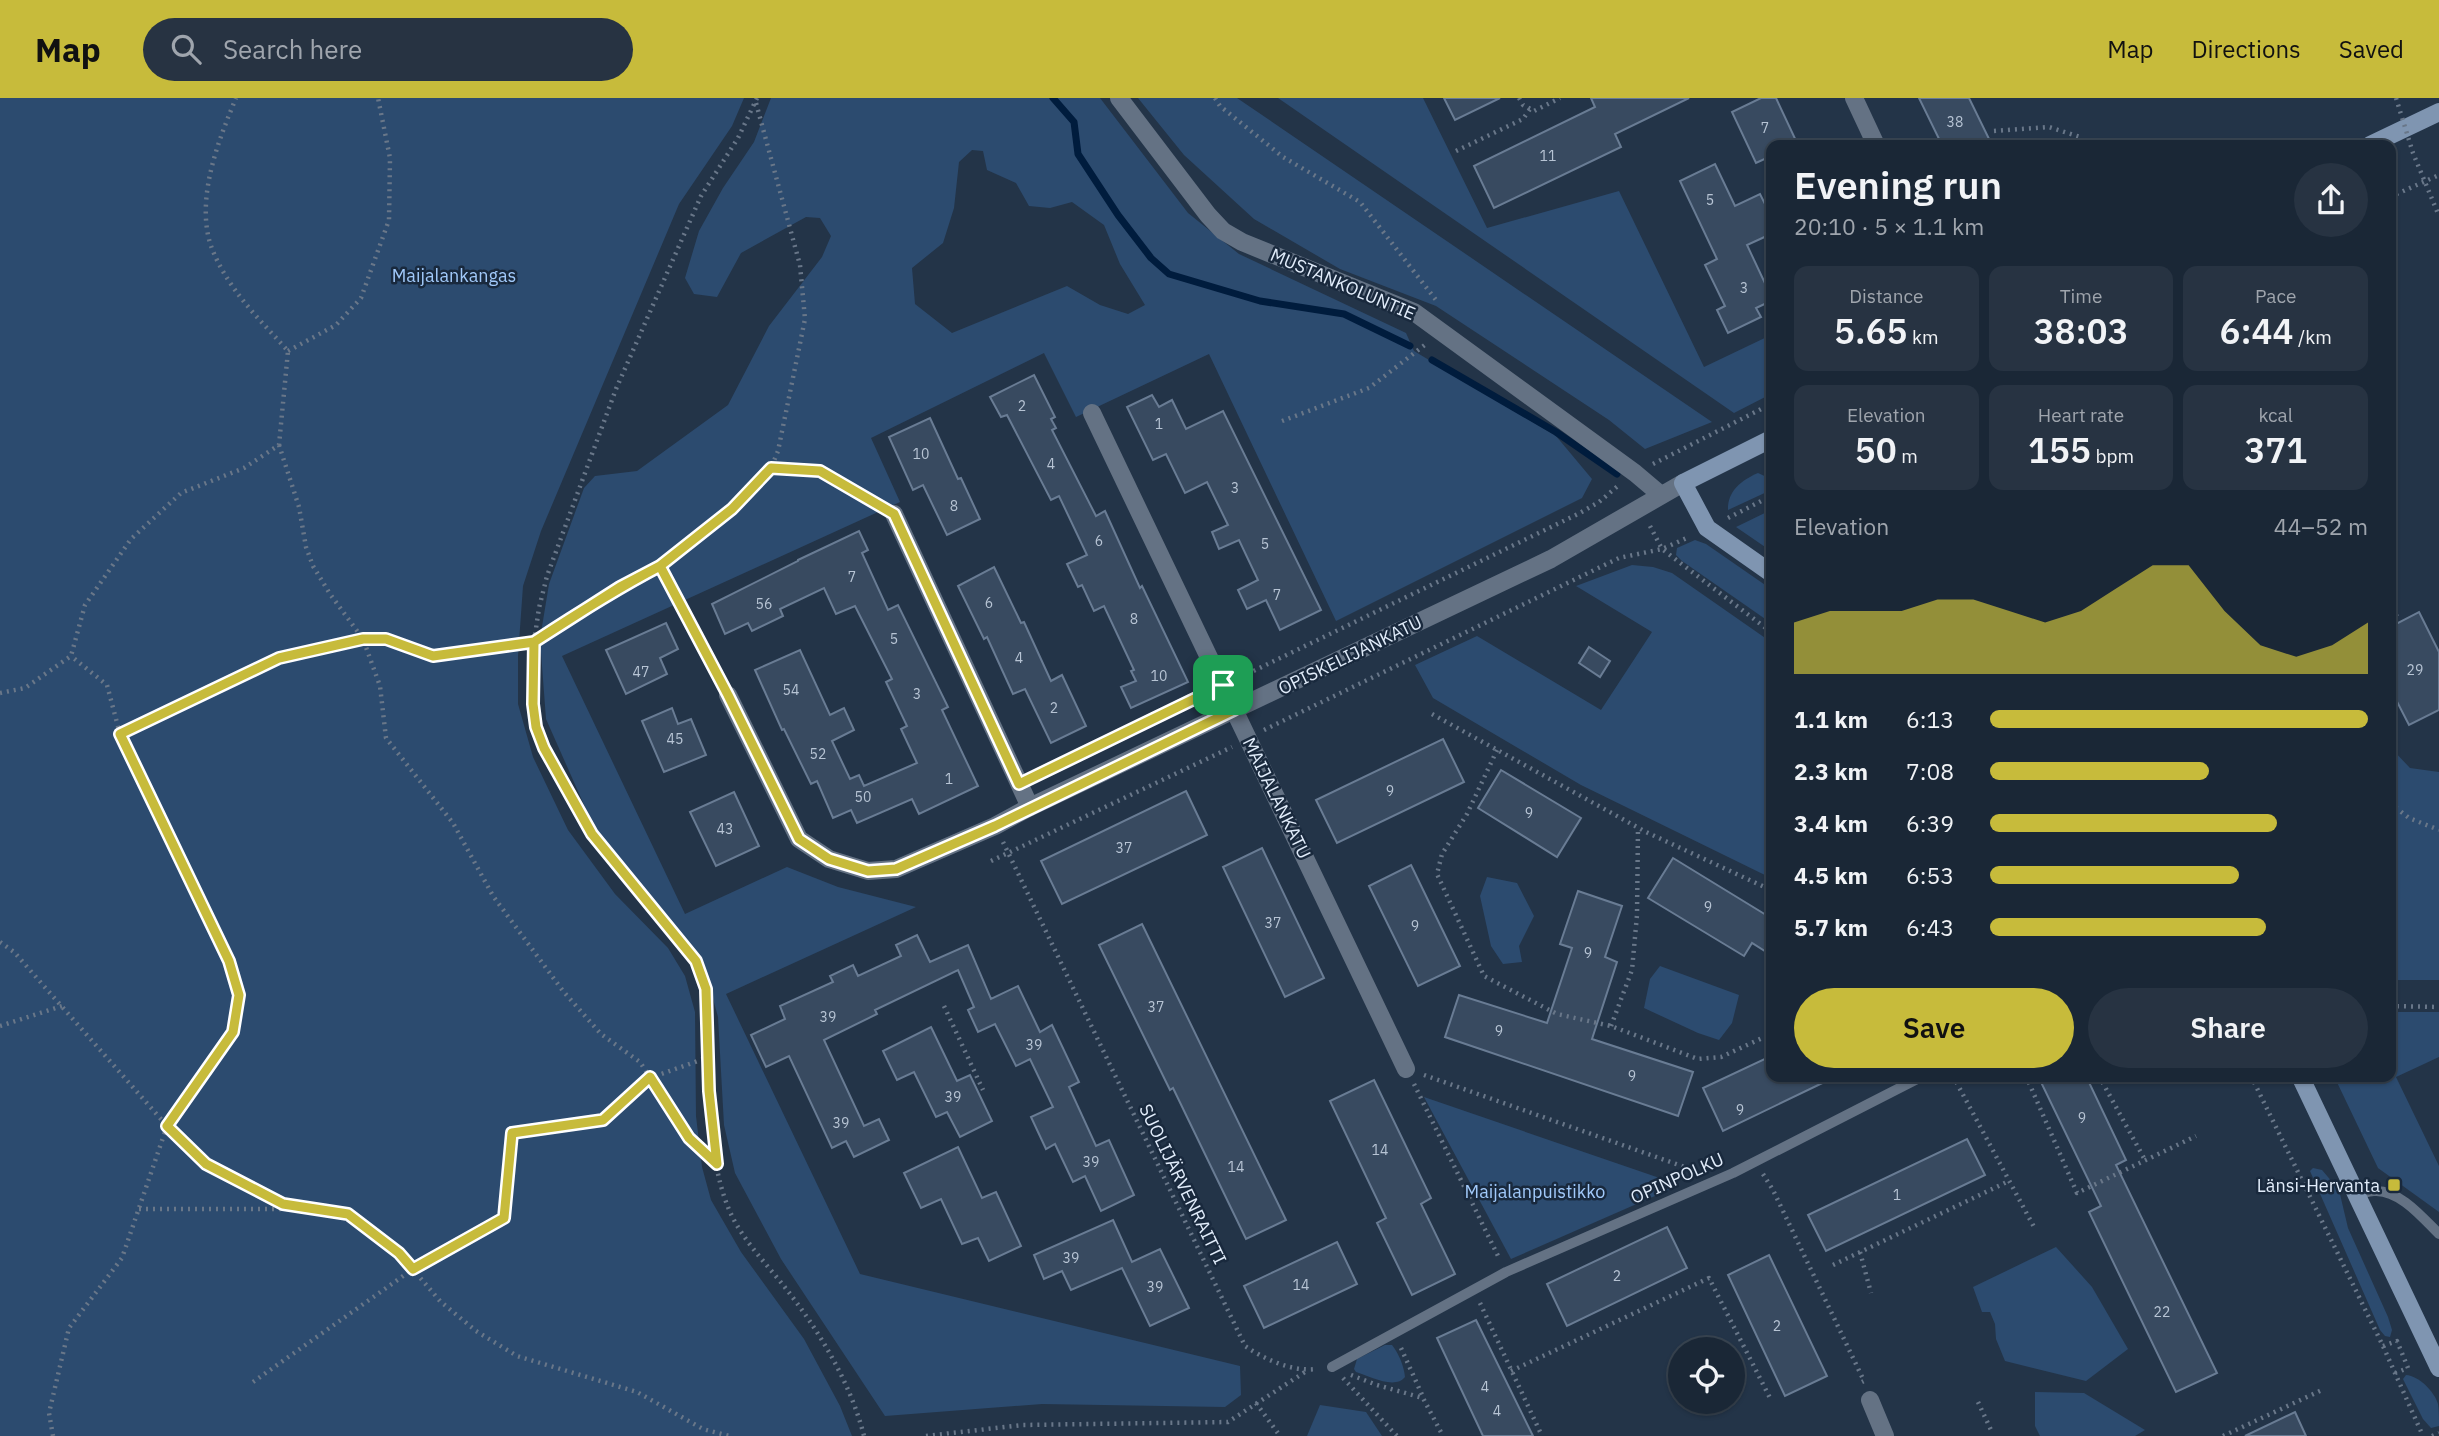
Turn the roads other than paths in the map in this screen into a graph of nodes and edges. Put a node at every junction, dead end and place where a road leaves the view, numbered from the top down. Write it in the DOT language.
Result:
graph roads {
  1 [pos="1119,98"];
  2 [pos="1854,98"];
  3 [pos="2439,112"];
  4 [pos="1874,140"];
  5 [pos="2380,140"];
  6 [pos="1092,413"];
  7 [pos="1766,442"];
  8 [pos="1683,483"];
  9 [pos="1661,495"];
  10 [pos="894,514"];
  11 [pos="1766,569"];
  12 [pos="728,695"];
  13 [pos="1234,710"];
  14 [pos="1030,807"];
  15 [pos="1406,1069"];
  16 [pos="1911,1082"];
  17 [pos="2303,1082"];
  18 [pos="2357,1195"];
  19 [pos="2439,1234"];
  20 [pos="1332,1367"];
  21 [pos="2439,1368"];
  22 [pos="1870,1400"];
  23 [pos="1885,1436"];
  1 -- 9 [label="street, MUSTANKOLUNTIE"];
  2 -- 4 [label="street"];
  3 -- 5 [label="main road"];
  6 -- 13 [label="street, MAIJALANKATU"];
  7 -- 8 [label="main road, OPISKELIJANKATU"];
  8 -- 9 [label="street, OPISKELIJANKATU"];
  8 -- 11 [label="main road"];
  9 -- 13 [label="street, OPISKELIJANKATU"];
  10 -- 14 [label="street"];
  12 -- 14 [label="street, OPISKELIJANKATU"];
  13 -- 14 [label="street, OPISKELIJANKATU"];
  13 -- 15 [label="street, MAIJALANKATU"];
  16 -- 20 [label="lane, OPINPOLKU"];
  17 -- 18 [label="main road"];
  18 -- 19 [label="lane"];
  18 -- 21 [label="main road"];
  22 -- 23 [label="street"];
}
